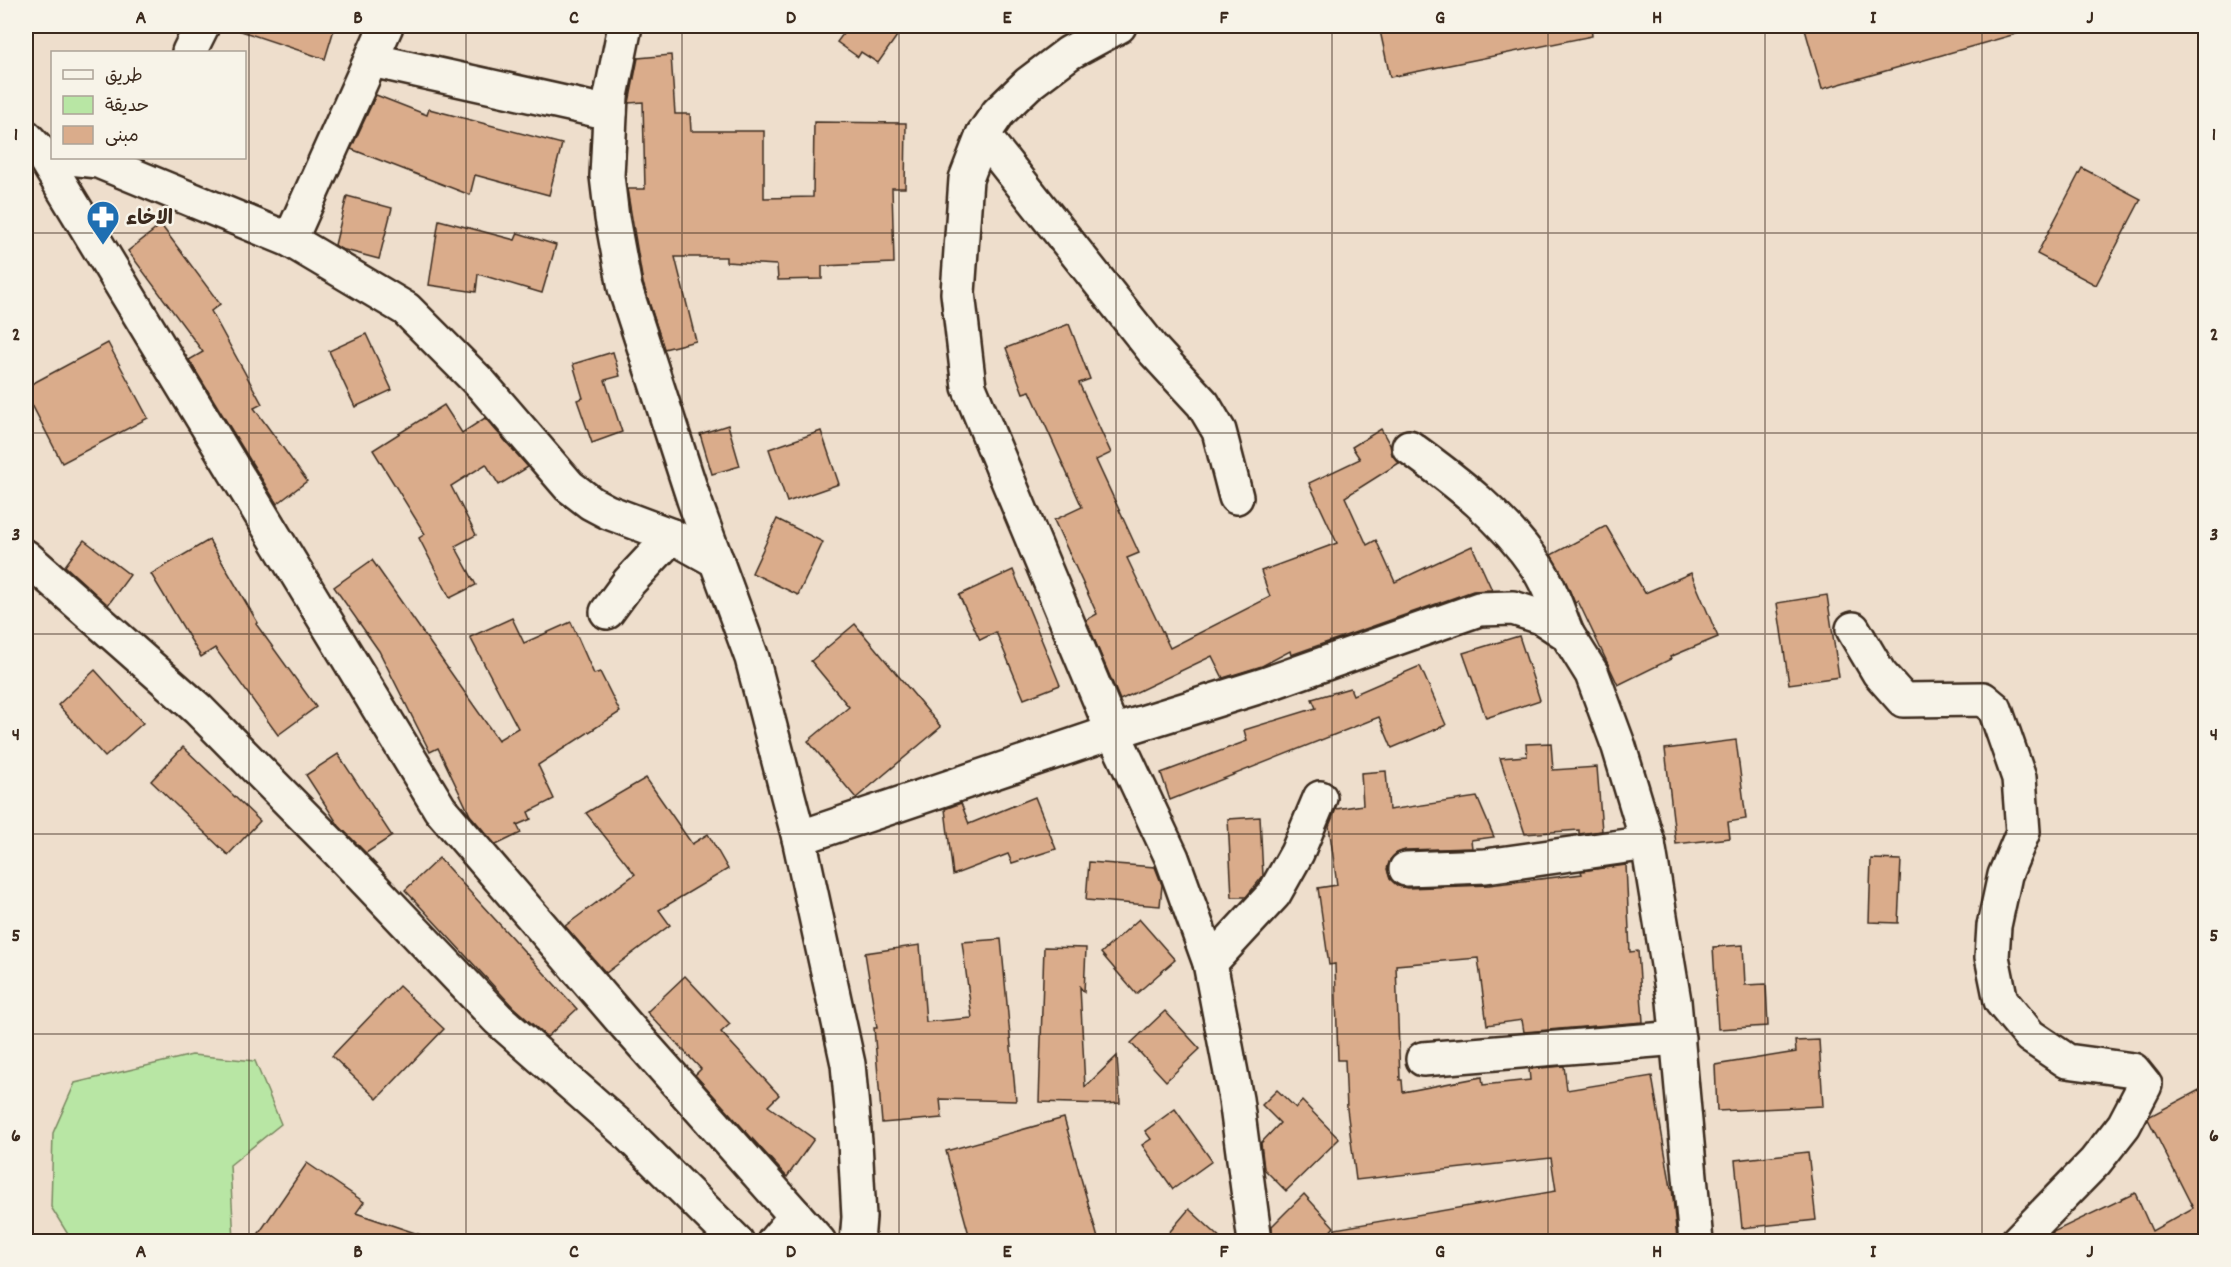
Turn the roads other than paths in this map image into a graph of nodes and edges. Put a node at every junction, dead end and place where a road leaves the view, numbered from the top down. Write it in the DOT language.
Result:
graph roads {
  1 [pos="202,26"];
  2 [pos="386,26"];
  3 [pos="625,26"];
  4 [pos="1119,26"];
  5 [pos="190,51"];
  6 [pos="371,60"];
  7 [pos="610,113"];
  8 [pos="983,135"];
  9 [pos="68,159"];
  10 [pos="78,159"];
  11 [pos="290,240"];
  12 [pos="1409,447"];
  13 [pos="1236,497"];
  14 [pos="672,536"];
  15 [pos="26,557"];
  16 [pos="717,561"];
  17 [pos="607,612"];
  18 [pos="1853,629"];
  19 [pos="1568,634"];
  20 [pos="1113,732"];
  21 [pos="1320,798"];
  22 [pos="799,838"];
  23 [pos="1648,843"];
  24 [pos="1406,870"];
  25 [pos="1210,963"];
  26 [pos="1678,1038"];
  27 [pos="1423,1059"];
  28 [pos="796,1216"];
  29 [pos="737,1242"];
  30 [pos="774,1242"];
  31 [pos="819,1242"];
  32 [pos="857,1242"];
  33 [pos="1255,1242"];
  34 [pos="1696,1242"];
  35 [pos="2018,1242"];
  1 -- 5 [label="street"];
  2 -- 6 [label="street"];
  3 -- 7 [label="street"];
  4 -- 8 [label="street"];
  6 -- 7 [label="street"];
  6 -- 11 [label="street"];
  7 -- 16 [label="street"];
  8 -- 13 [label="street"];
  8 -- 20 [label="street"];
  9 -- 28 [label="street"];
  10 -- 11 [label="street"];
  11 -- 14 [label="street"];
  12 -- 19 [label="street"];
  14 -- 16 [label="street"];
  14 -- 17 [label="street"];
  15 -- 29 [label="street"];
  16 -- 22 [label="street"];
  18 -- 35 [label="street"];
  19 -- 20 [label="street"];
  19 -- 23 [label="street"];
  20 -- 22 [label="street"];
  20 -- 25 [label="street"];
  21 -- 25 [label="street"];
  22 -- 32 [label="street"];
  23 -- 24 [label="street"];
  23 -- 26 [label="street"];
  25 -- 33 [label="street"];
  26 -- 27 [label="street"];
  26 -- 34 [label="street"];
  28 -- 30 [label="street"];
  28 -- 31 [label="street"];
}
